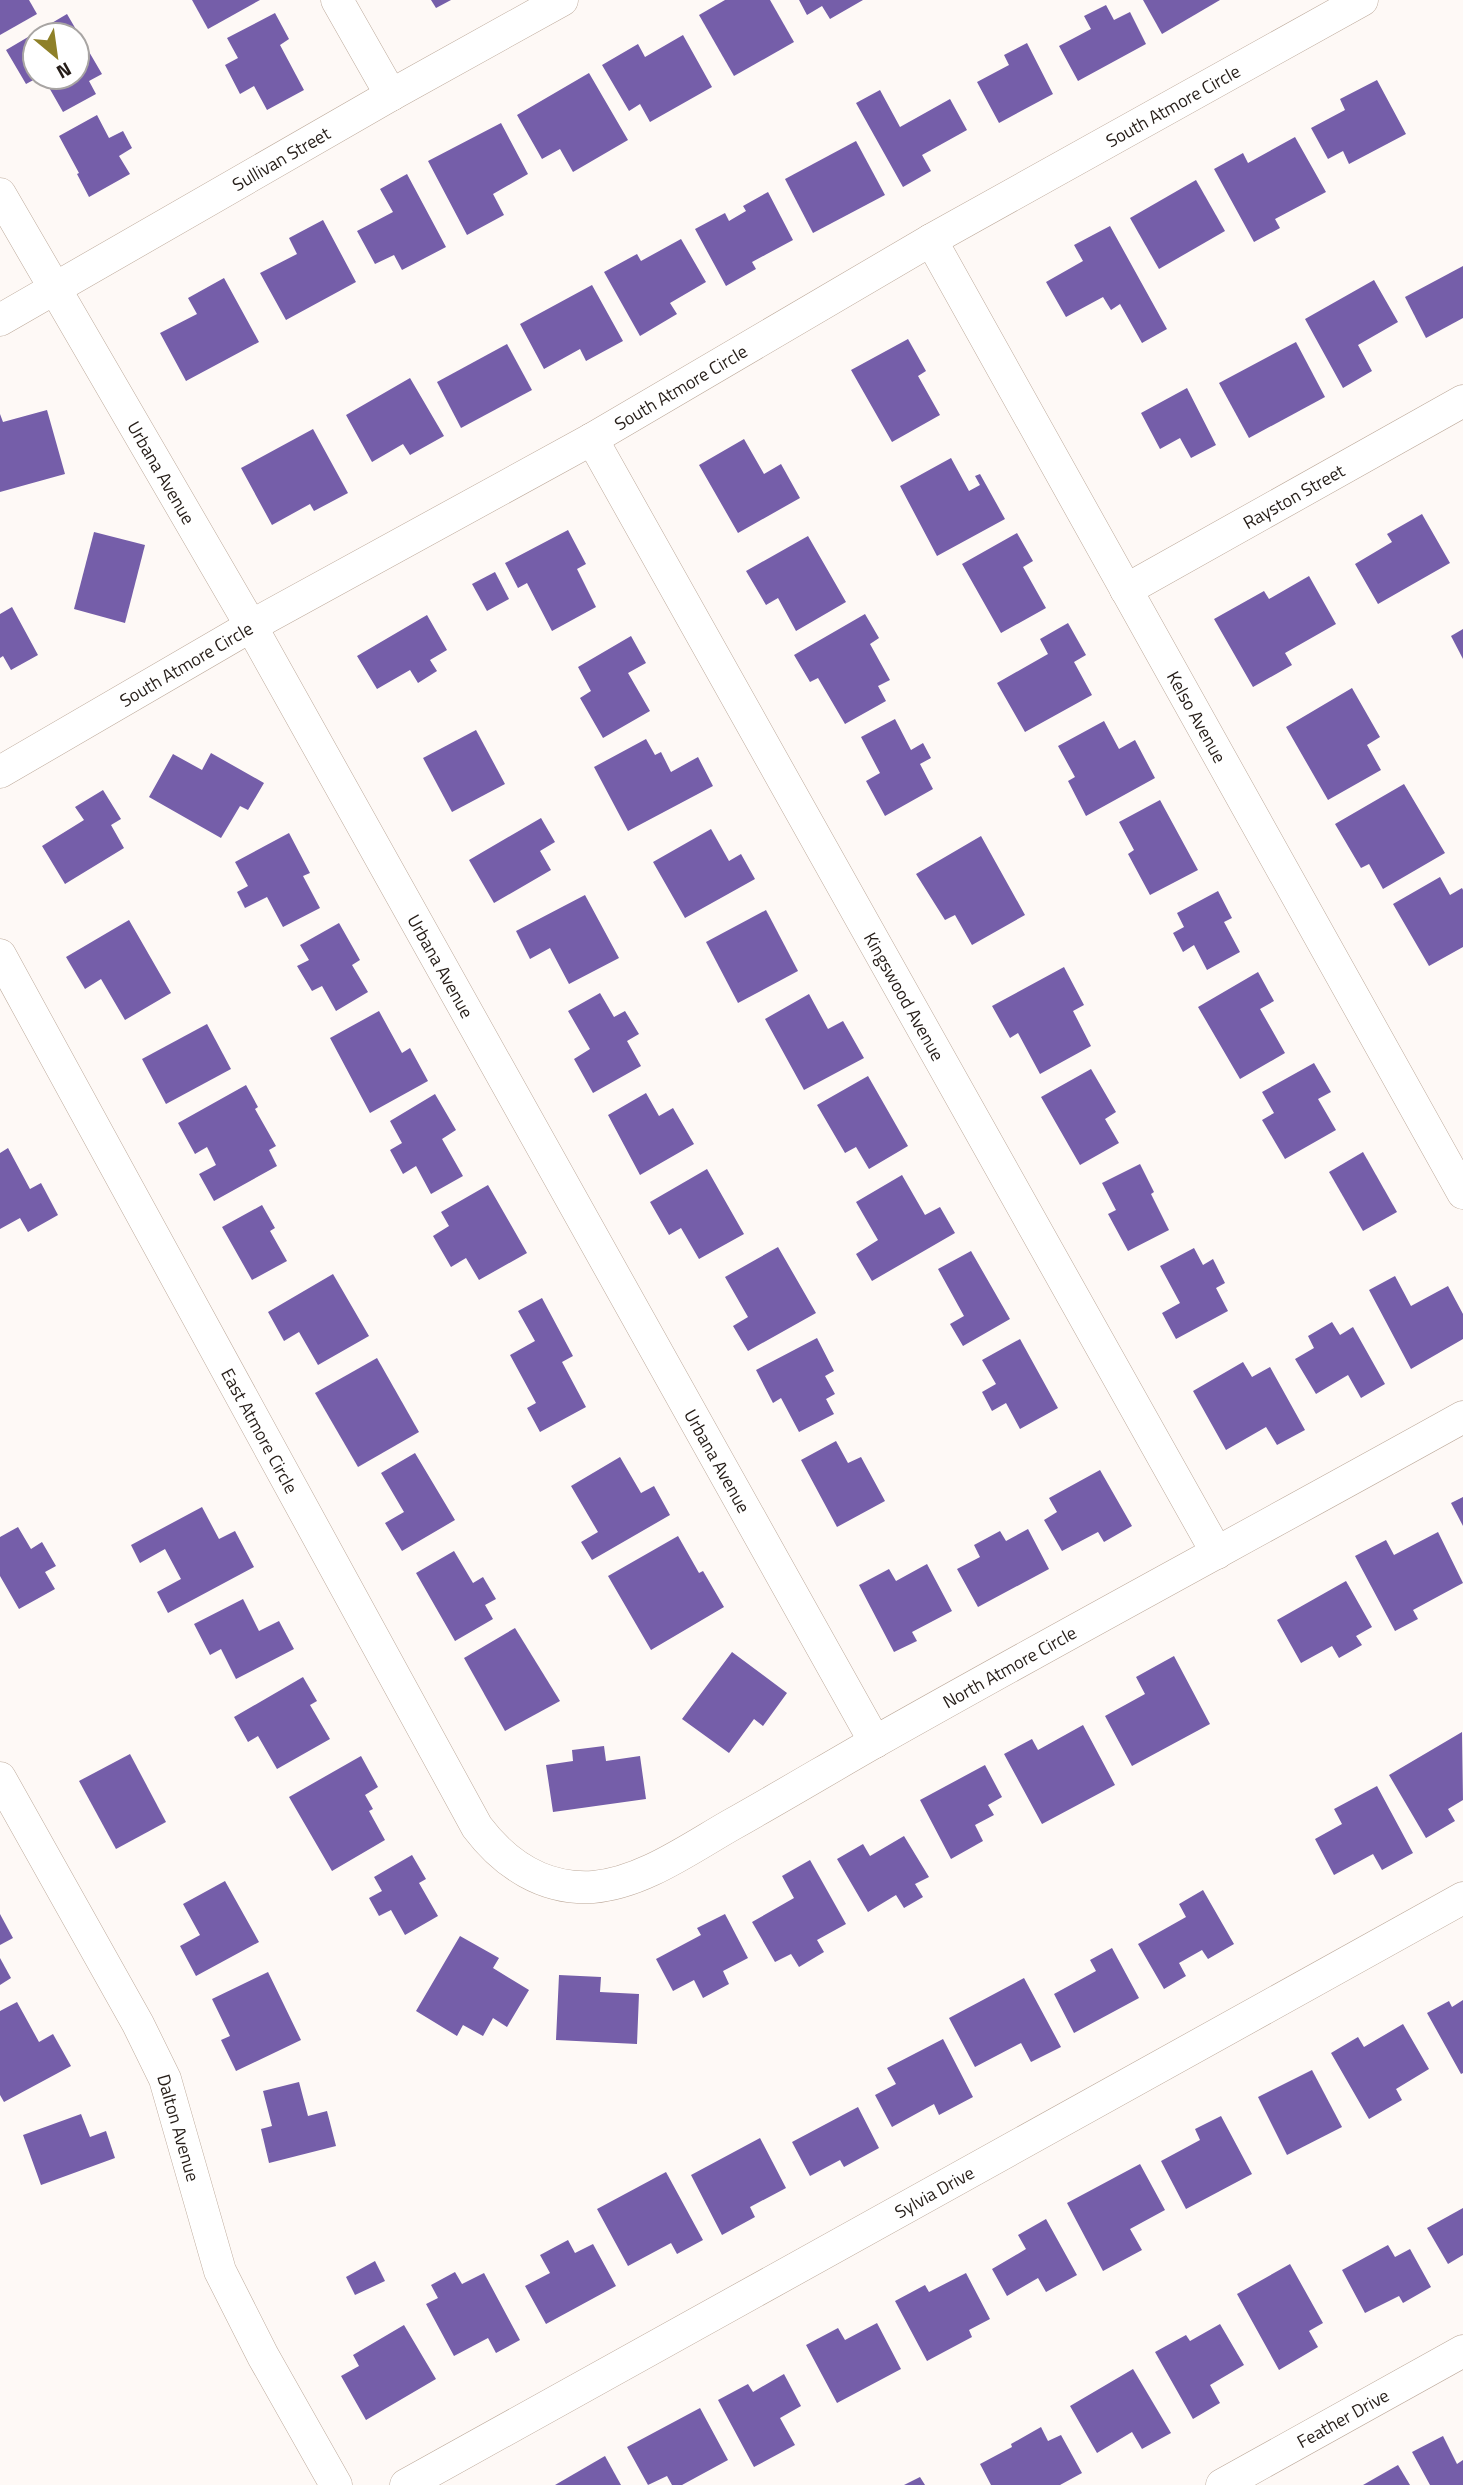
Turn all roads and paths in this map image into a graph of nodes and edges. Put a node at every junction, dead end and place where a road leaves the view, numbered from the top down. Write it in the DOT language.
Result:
graph roads {
  1 [pos="338,0"];
  2 [pos="562,0"];
  3 [pos="1362,0"];
  4 [pos="391,95"];
  5 [pos="0,194"];
  6 [pos="932,240"];
  7 [pos="55,289"];
  8 [pos="0,320"];
  9 [pos="1461,406"];
  10 [pos="592,439"];
  11 [pos="1126,590"];
  12 [pos="251,626"];
  13 [pos="0,772"];
  14 [pos="0,955"];
  15 [pos="1463,1193"];
  16 [pos="1463,1417"];
  17 [pos="1217,1553"];
  18 [pos="875,1742"];
  19 [pos="0,1778"];
  20 [pos="550,1882"];
  21 [pos="1463,1898"];
  22 [pos="1463,2351"];
  23 [pos="336,2485"];
  24 [pos="406,2485"];
  25 [pos="1222,2485"];
  1 -- 4 [label="street"];
  2 -- 4 [label="street, Sullivan Street"];
  3 -- 6 [label="street, South Atmore Circle"];
  4 -- 7 [label="street, Sullivan Street"];
  5 -- 7 [label="street, Urbana Avenue"];
  6 -- 10 [label="street, South Atmore Circle"];
  6 -- 11 [label="street, Kelso Avenue"];
  7 -- 8 [label="street, Sullivan Street"];
  7 -- 12 [label="street, Urbana Avenue"];
  9 -- 11 [label="street, Rayston Street"];
  10 -- 12 [label="street, South Atmore Circle"];
  10 -- 17 [label="street, Kingswood Avenue"];
  11 -- 15 [label="street, Kelso Avenue"];
  12 -- 13 [label="street, South Atmore Circle"];
  12 -- 18 [label="street, Urbana Avenue"];
  14 -- 20 [label="street, East Atmore Circle"];
  16 -- 17 [label="street, North Atmore Circle"];
  17 -- 18 [label="street, North Atmore Circle"];
  18 -- 20 [label="street, North Atmore Circle"];
  19 -- 23 [label="street, Dalton Avenue"];
  21 -- 24 [label="street, Sylvia Drive"];
  22 -- 25 [label="street, Feather Drive"];
}
